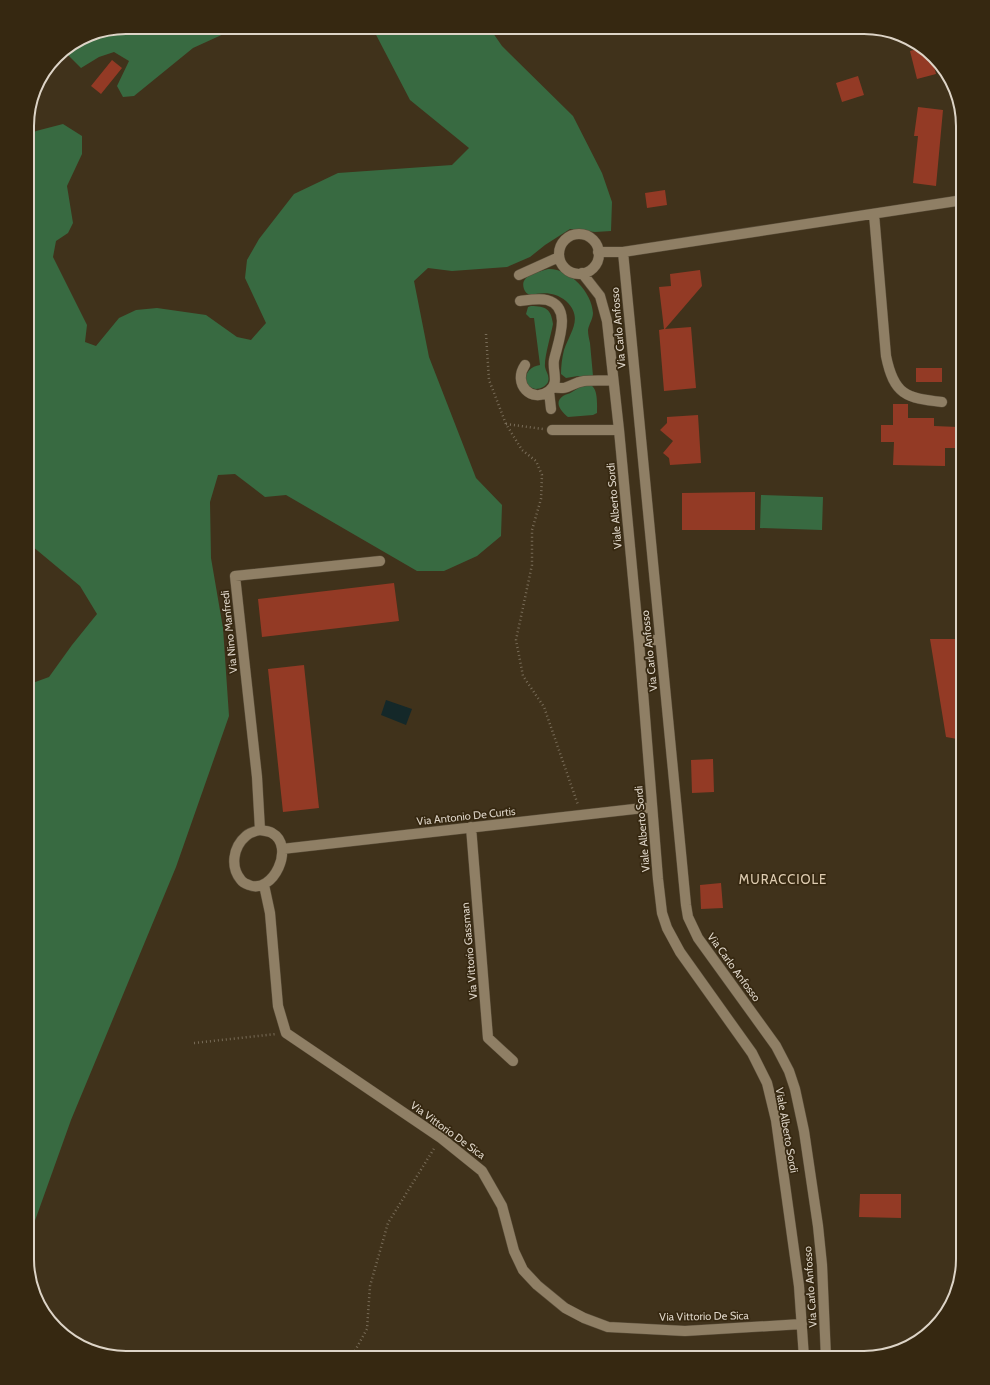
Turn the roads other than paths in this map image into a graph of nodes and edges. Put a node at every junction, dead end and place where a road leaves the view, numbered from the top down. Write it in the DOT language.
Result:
graph roads {
  1 [pos="956,201"];
  2 [pos="874,214"];
  3 [pos="598,252"];
  4 [pos="623,252"];
  5 [pos="559,257"];
  6 [pos="582,273"];
  7 [pos="519,276"];
  8 [pos="520,301"];
  9 [pos="526,365"];
  10 [pos="613,380"];
  11 [pos="551,389"];
  12 [pos="942,402"];
  13 [pos="552,409"];
  14 [pos="552,430"];
  15 [pos="619,430"];
  16 [pos="380,561"];
  17 [pos="660,639"];
  18 [pos="639,642"];
  19 [pos="652,807"];
  20 [pos="471,827"];
  21 [pos="260,830"];
  22 [pos="282,849"];
  23 [pos="264,885"];
  24 [pos="513,1061"];
  25 [pos="802,1324"];
  26 [pos="804,1351"];
  27 [pos="826,1351"];
  1 -- 2 [label="street"];
  2 -- 4 [label="street"];
  2 -- 12 [label="street"];
  3 -- 4 [label="street"];
  3 -- 5 [label="street"];
  3 -- 6 [label="street"];
  4 -- 17 [label="street, Via Carlo Anfosso"];
  5 -- 6 [label="street"];
  5 -- 7 [label="street"];
  6 -- 10 [label="street, Viale Alberto Sordi"];
  8 -- 11 [label="street"];
  9 -- 11 [label="street"];
  10 -- 11 [label="street"];
  10 -- 15 [label="street, Viale Alberto Sordi"];
  11 -- 13 [label="street"];
  14 -- 15 [label="street"];
  15 -- 18 [label="street, Viale Alberto Sordi"];
  16 -- 21 [label="street, Via Nino Manfredi"];
  17 -- 18 [label="street"];
  17 -- 27 [label="street, Via Carlo Anfosso"];
  18 -- 19 [label="street, Viale Alberto Sordi"];
  19 -- 20 [label="street, Via Antonio De Curtis"];
  19 -- 25 [label="street, Viale Alberto Sordi"];
  20 -- 22 [label="street, Via Antonio De Curtis"];
  20 -- 24 [label="street, Via Vittorio Gassman"];
  21 -- 22 [label="street"];
  21 -- 23 [label="street"];
  22 -- 23 [label="street"];
  23 -- 25 [label="street, Via Vittorio De Sica"];
  25 -- 26 [label="street, Viale Alberto Sordi"];
}
